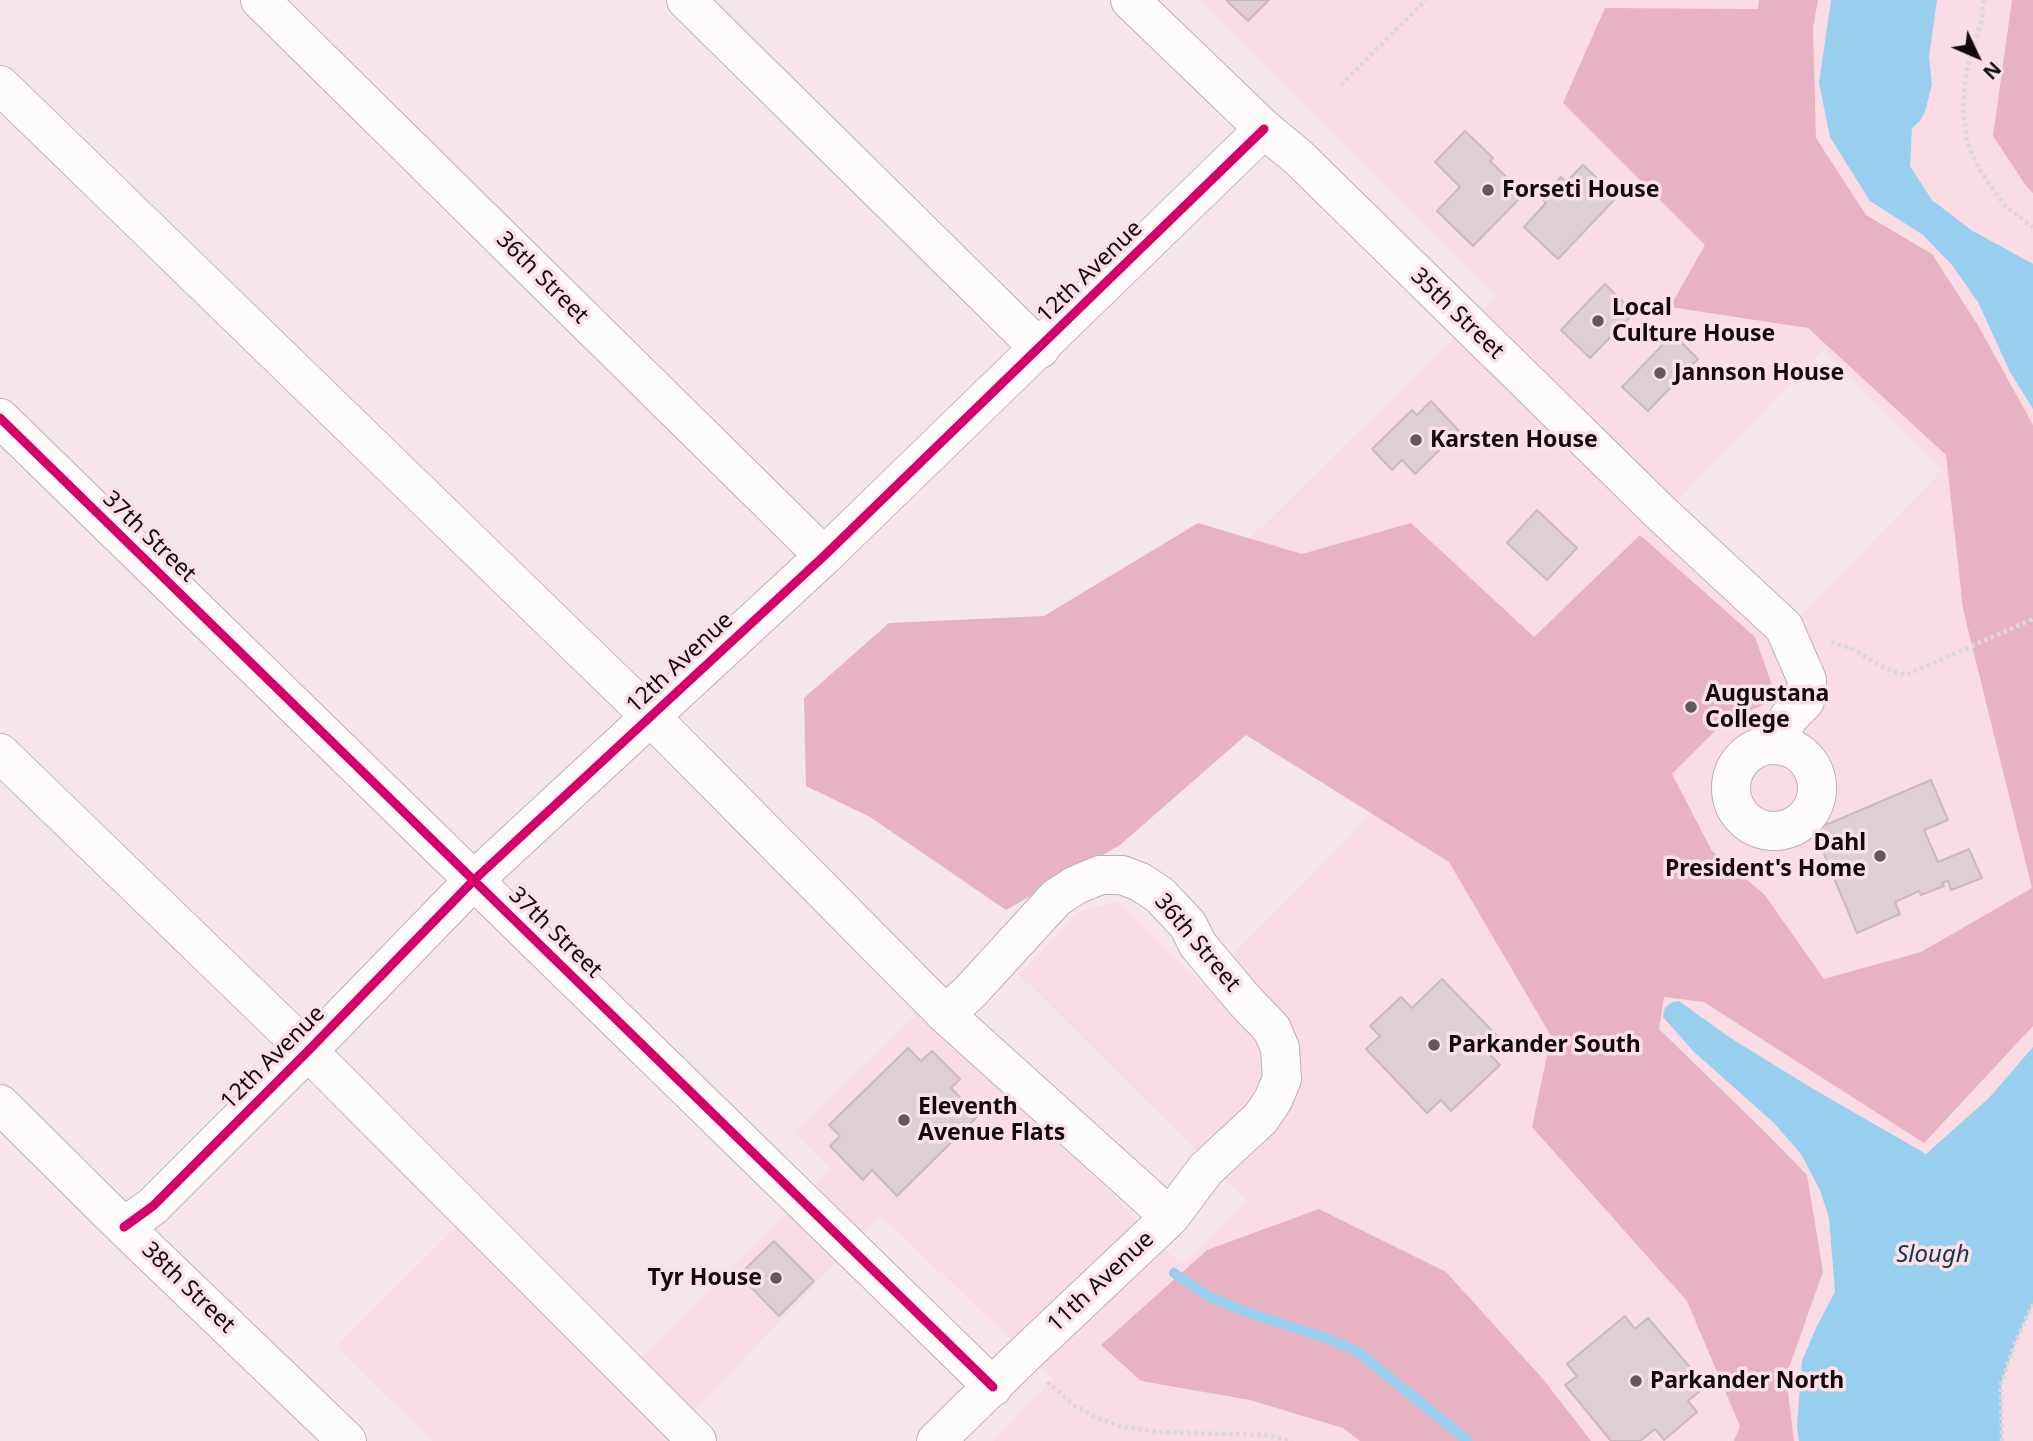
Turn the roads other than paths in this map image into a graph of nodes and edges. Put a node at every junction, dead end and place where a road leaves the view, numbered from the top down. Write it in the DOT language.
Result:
graph roads {
  1 [pos="260,0"];
  2 [pos="686,0"];
  3 [pos="1130,0"];
  4 [pos="0,85"];
  5 [pos="1264,129"];
  6 [pos="1040,349"];
  7 [pos="0,418"];
  8 [pos="824,556"];
  9 [pos="651,717"];
  10 [pos="1775,744"];
  11 [pos="0,754"];
  12 [pos="474,880"];
  13 [pos="945,1014"];
  14 [pos="308,1051"];
  15 [pos="0,1104"];
  16 [pos="1261,1118"];
  17 [pos="1170,1217"];
  18 [pos="124,1227"];
  19 [pos="993,1387"];
  20 [pos="347,1441"];
  21 [pos="697,1441"];
  22 [pos="936,1441"];
  1 -- 8 [label="street, 36th Street"];
  2 -- 6 [label="street"];
  3 -- 5 [label="street, 35th Street"];
  4 -- 9 [label="street"];
  5 -- 6 [label="street, 12th Avenue"];
  5 -- 10 [label="street, 35th Street"];
  6 -- 8 [label="street, 12th Avenue"];
  7 -- 12 [label="street, 37th Street"];
  8 -- 9 [label="street, 12th Avenue"];
  9 -- 12 [label="street, 12th Avenue"];
  9 -- 13 [label="street"];
  11 -- 14 [label="street"];
  12 -- 14 [label="street, 12th Avenue"];
  12 -- 19 [label="street, 37th Street"];
  13 -- 16 [label="street, 36th Street"];
  13 -- 17 [label="street"];
  14 -- 18 [label="street, 12th Avenue"];
  14 -- 21 [label="street"];
  15 -- 18 [label="street, 38th Street"];
  16 -- 17 [label="street, 11th Avenue"];
  17 -- 19 [label="street, 11th Avenue"];
  18 -- 20 [label="street, 38th Street"];
  19 -- 22 [label="street, 11th Avenue"];
}
